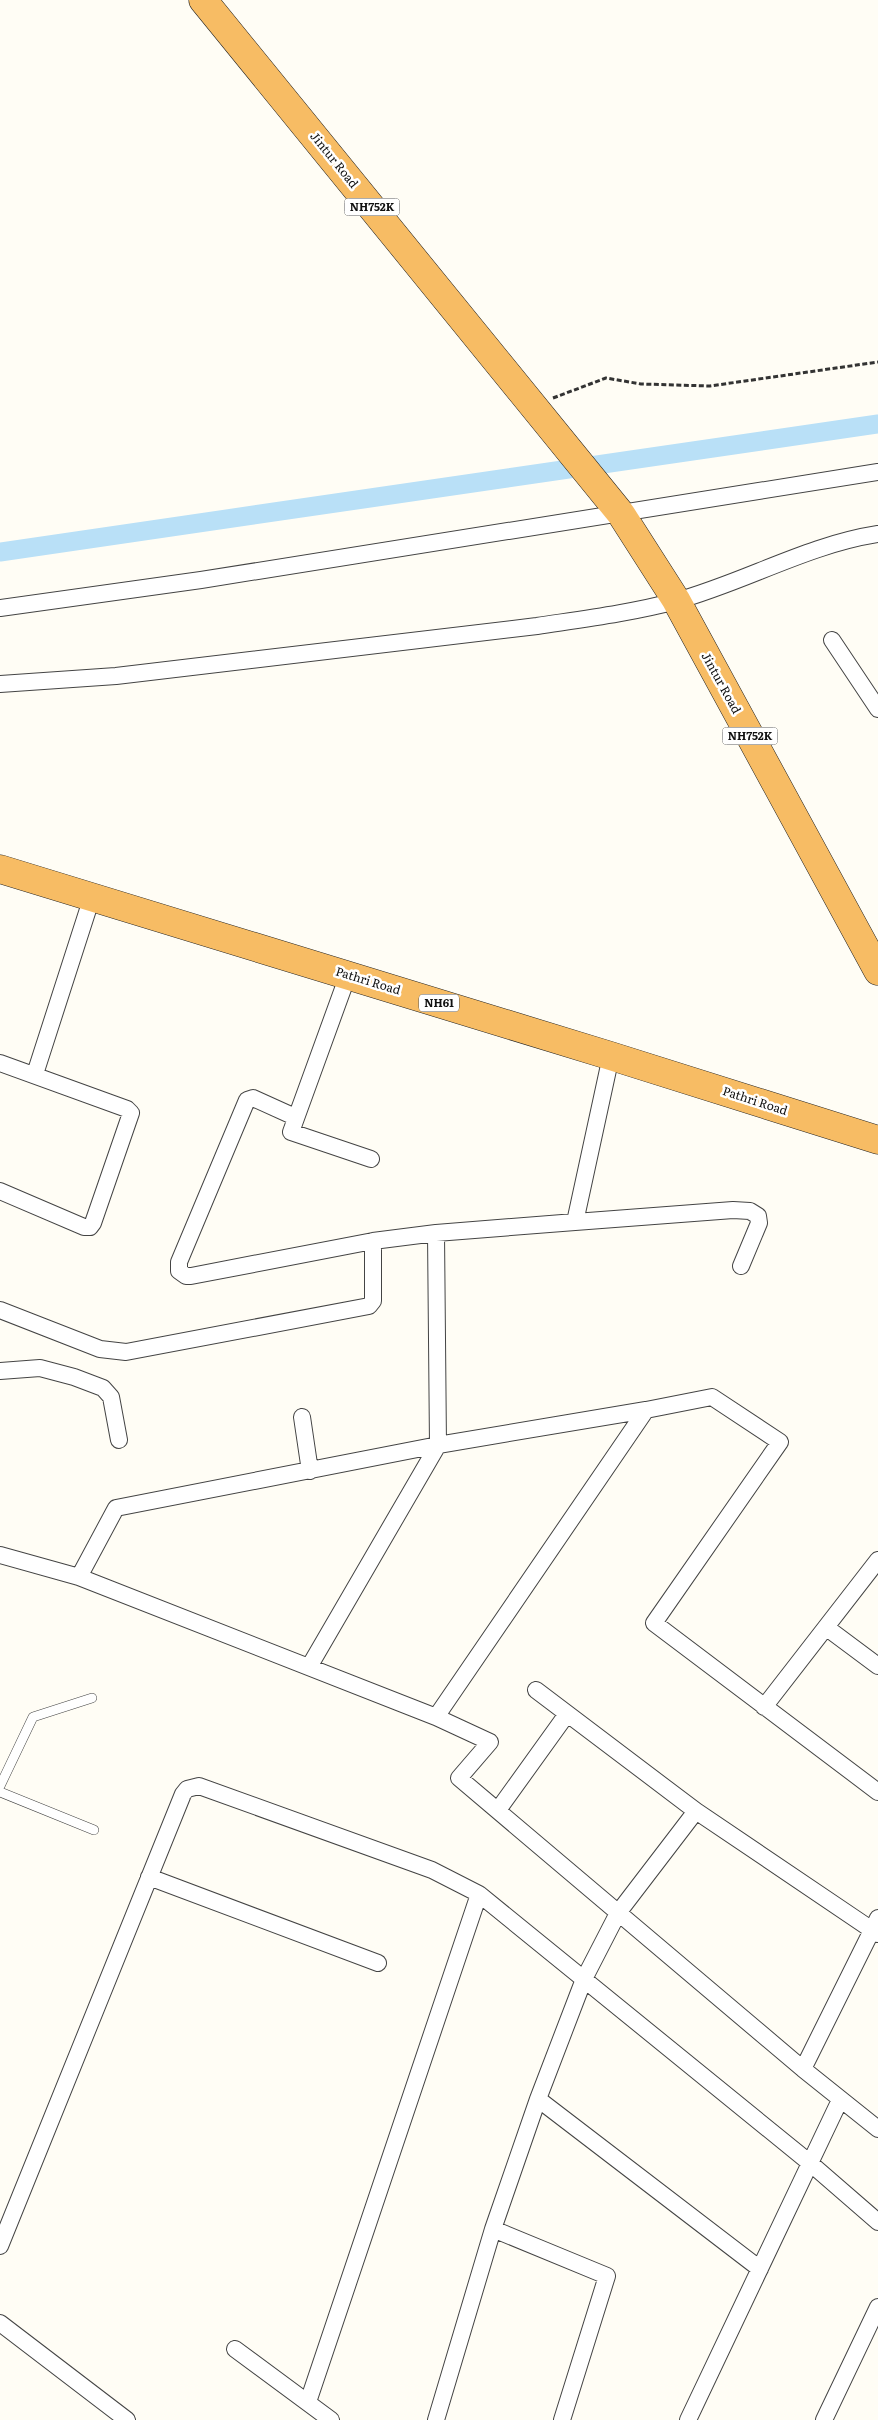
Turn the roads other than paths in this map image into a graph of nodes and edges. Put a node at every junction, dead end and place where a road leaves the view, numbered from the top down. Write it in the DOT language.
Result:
graph roads {
  1 [pos="203,0"];
  2 [pos="878,472"];
  3 [pos="618,510"];
  4 [pos="878,534"];
  5 [pos="676,600"];
  6 [pos="0,608"];
  7 [pos="832,640"];
  8 [pos="0,684"];
  9 [pos="878,709"];
  10 [pos="0,869"];
  11 [pos="92,897"];
  12 [pos="876,962"];
  13 [pos="348,975"];
  14 [pos="611,1056"];
  15 [pos="0,1063"];
  16 [pos="35,1074"];
  17 [pos="295,1117"];
  18 [pos="878,1140"];
  19 [pos="371,1158"];
  20 [pos="0,1191"];
  21 [pos="575,1222"];
  22 [pos="436,1233"];
  23 [pos="373,1241"];
  24 [pos="740,1266"];
  25 [pos="0,1310"];
  26 [pos="0,1370"];
  27 [pos="646,1410"];
  28 [pos="302,1417"];
  29 [pos="119,1440"];
  30 [pos="438,1446"];
  31 [pos="310,1471"];
  32 [pos="0,1555"];
  33 [pos="878,1560"];
  34 [pos="78,1577"];
  35 [pos="827,1628"];
  36 [pos="878,1666"];
  37 [pos="309,1667"];
  38 [pos="536,1690"];
  39 [pos="92,1698"];
  40 [pos="764,1707"];
  41 [pos="567,1714"];
  42 [pos="436,1717"];
  43 [pos="1,1782"];
  44 [pos="0,1792"];
  45 [pos="878,1792"];
  46 [pos="498,1810"];
  47 [pos="696,1811"];
  48 [pos="94,1830"];
  49 [pos="149,1877"];
  50 [pos="479,1894"];
  51 [pos="618,1913"];
  52 [pos="876,1927"];
  53 [pos="378,1963"];
  54 [pos="584,1979"];
  55 [pos="803,2069"];
  56 [pos="538,2099"];
  57 [pos="840,2100"];
  58 [pos="878,2129"];
  59 [pos="810,2163"];
  60 [pos="878,2222"];
  61 [pos="493,2229"];
  62 [pos="0,2246"];
  63 [pos="760,2269"];
  64 [pos="878,2307"];
  65 [pos="0,2323"];
  66 [pos="234,2349"];
  67 [pos="308,2402"];
  68 [pos="127,2420"];
  69 [pos="331,2420"];
  70 [pos="436,2420"];
  71 [pos="562,2420"];
  72 [pos="688,2420"];
  73 [pos="824,2420"];
  1 -- 3 [label="highway, Jintur Road / NH752K"];
  2 -- 3 [label="street"];
  3 -- 5 [label="highway, Jintur Road / NH752K"];
  3 -- 6 [label="street"];
  4 -- 5 [label="street"];
  5 -- 8 [label="street"];
  5 -- 12 [label="highway, Jintur Road / NH752K"];
  7 -- 9 [label="street"];
  10 -- 11 [label="highway, Pathri Road / NH61"];
  11 -- 13 [label="highway, Pathri Road / NH61"];
  11 -- 16 [label="street"];
  13 -- 14 [label="highway, Pathri Road / NH61"];
  13 -- 17 [label="street"];
  14 -- 18 [label="highway, Pathri Road / NH61"];
  14 -- 21 [label="street"];
  15 -- 16 [label="street"];
  16 -- 20 [label="street"];
  17 -- 19 [label="street"];
  17 -- 23 [label="street"];
  21 -- 22 [label="street"];
  21 -- 24 [label="street"];
  22 -- 23 [label="street"];
  22 -- 30 [label="street"];
  23 -- 25 [label="street"];
  26 -- 29 [label="street"];
  27 -- 30 [label="street"];
  27 -- 40 [label="street"];
  27 -- 42 [label="street"];
  28 -- 31 [label="street"];
  30 -- 31 [label="street"];
  30 -- 37 [label="street"];
  31 -- 34 [label="street"];
  32 -- 34 [label="street"];
  33 -- 35 [label="street"];
  34 -- 37 [label="street"];
  35 -- 36 [label="street"];
  35 -- 40 [label="street"];
  37 -- 42 [label="street"];
  38 -- 41 [label="street"];
  39 -- 43 [label="lane"];
  40 -- 45 [label="street"];
  41 -- 46 [label="street"];
  41 -- 47 [label="street"];
  42 -- 46 [label="street"];
  44 -- 48 [label="lane"];
  46 -- 51 [label="street"];
  47 -- 51 [label="street"];
  47 -- 52 [label="street"];
  49 -- 50 [label="street"];
  49 -- 53 [label="street"];
  49 -- 62 [label="street"];
  50 -- 54 [label="street"];
  50 -- 67 [label="street"];
  51 -- 54 [label="street"];
  51 -- 55 [label="street"];
  52 -- 55 [label="street"];
  54 -- 56 [label="street"];
  54 -- 59 [label="street"];
  55 -- 57 [label="street"];
  56 -- 61 [label="street"];
  56 -- 63 [label="street"];
  57 -- 58 [label="street"];
  57 -- 59 [label="street"];
  59 -- 60 [label="street"];
  59 -- 63 [label="street"];
  61 -- 70 [label="street"];
  61 -- 71 [label="street"];
  63 -- 72 [label="street"];
  64 -- 73 [label="street"];
  65 -- 68 [label="street"];
  66 -- 67 [label="street"];
  67 -- 69 [label="street"];
}
